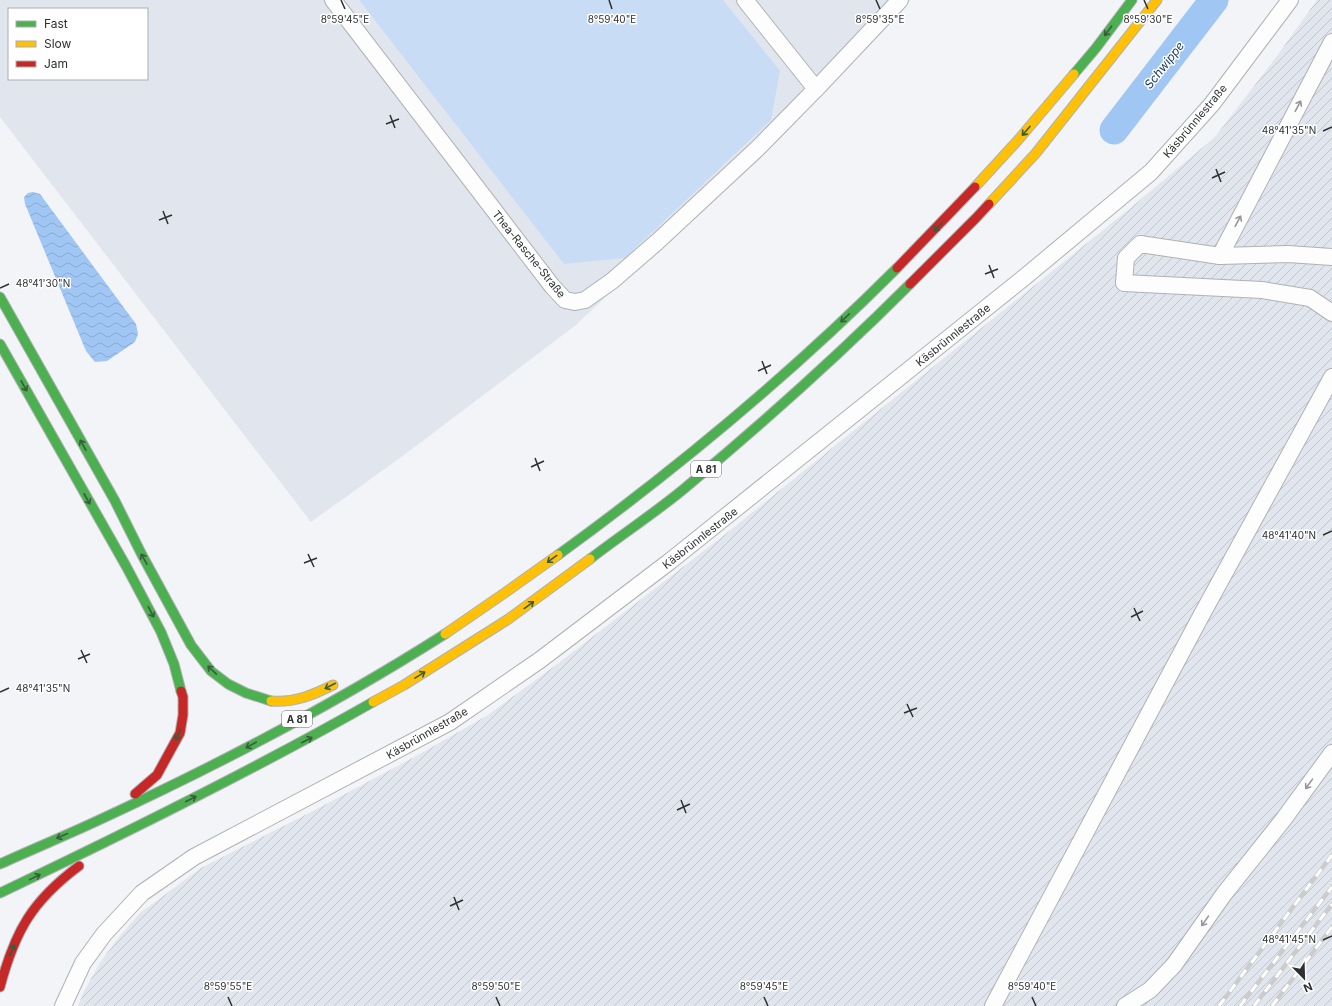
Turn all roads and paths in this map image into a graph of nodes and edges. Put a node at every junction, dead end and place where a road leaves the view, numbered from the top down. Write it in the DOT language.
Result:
graph roads {
  1 [pos="333,0"];
  2 [pos="745,0"];
  3 [pos="900,0"];
  4 [pos="1132,0"];
  5 [pos="1157,0"];
  6 [pos="1290,0"];
  7 [pos="1332,42"];
  8 [pos="816,89"];
  9 [pos="1220,256"];
  10 [pos="1332,257"];
  11 [pos="0,289"];
  12 [pos="0,297"];
  13 [pos="1332,313"];
  14 [pos="24,339"];
  15 [pos="0,344"];
  16 [pos="1332,377"];
  17 [pos="489,604"];
  18 [pos="407,647"];
  19 [pos="338,682"];
  20 [pos="1332,753"];
  21 [pos="156,817"];
  22 [pos="98,821"];
  23 [pos="0,864"];
  24 [pos="0,893"];
  25 [pos="1224,894"];
  26 [pos="1224,912"];
  27 [pos="0,987"];
  28 [pos="63,1006"];
  29 [pos="993,1006"];
  30 [pos="1125,1006"];
  1 -- 8 [label="street, Thea-Rasche-Straße"];
  2 -- 8 [label="street"];
  3 -- 8 [label="street, Thea-Rasche-Straße"];
  4 -- 17 [label="highway, A 81, one-way"];
  21 -- 5 [label="highway, A 81, one-way"];
  6 -- 28 [label="street, Käsbrünnlestraße"];
  9 -- 7 [label="street, one-way"];
  9 -- 10 [label="street"];
  9 -- 13 [label="street"];
  11 -- 14 [label="highway"];
  12 -- 14 [label="highway"];
  19 -- 14 [label="highway, one-way"];
  15 -- 22 [label="highway, one-way"];
  16 -- 29 [label="street"];
  17 -- 18 [label="highway"];
  17 -- 22 [label="highway, A 81, one-way"];
  20 -- 25 [label="street, one-way"];
  24 -- 21 [label="highway, A 81, one-way"];
  27 -- 21 [label="highway, one-way"];
  22 -- 23 [label="highway, A 81, one-way"];
  25 -- 26 [label="street"];
  25 -- 30 [label="street, one-way"];
}
